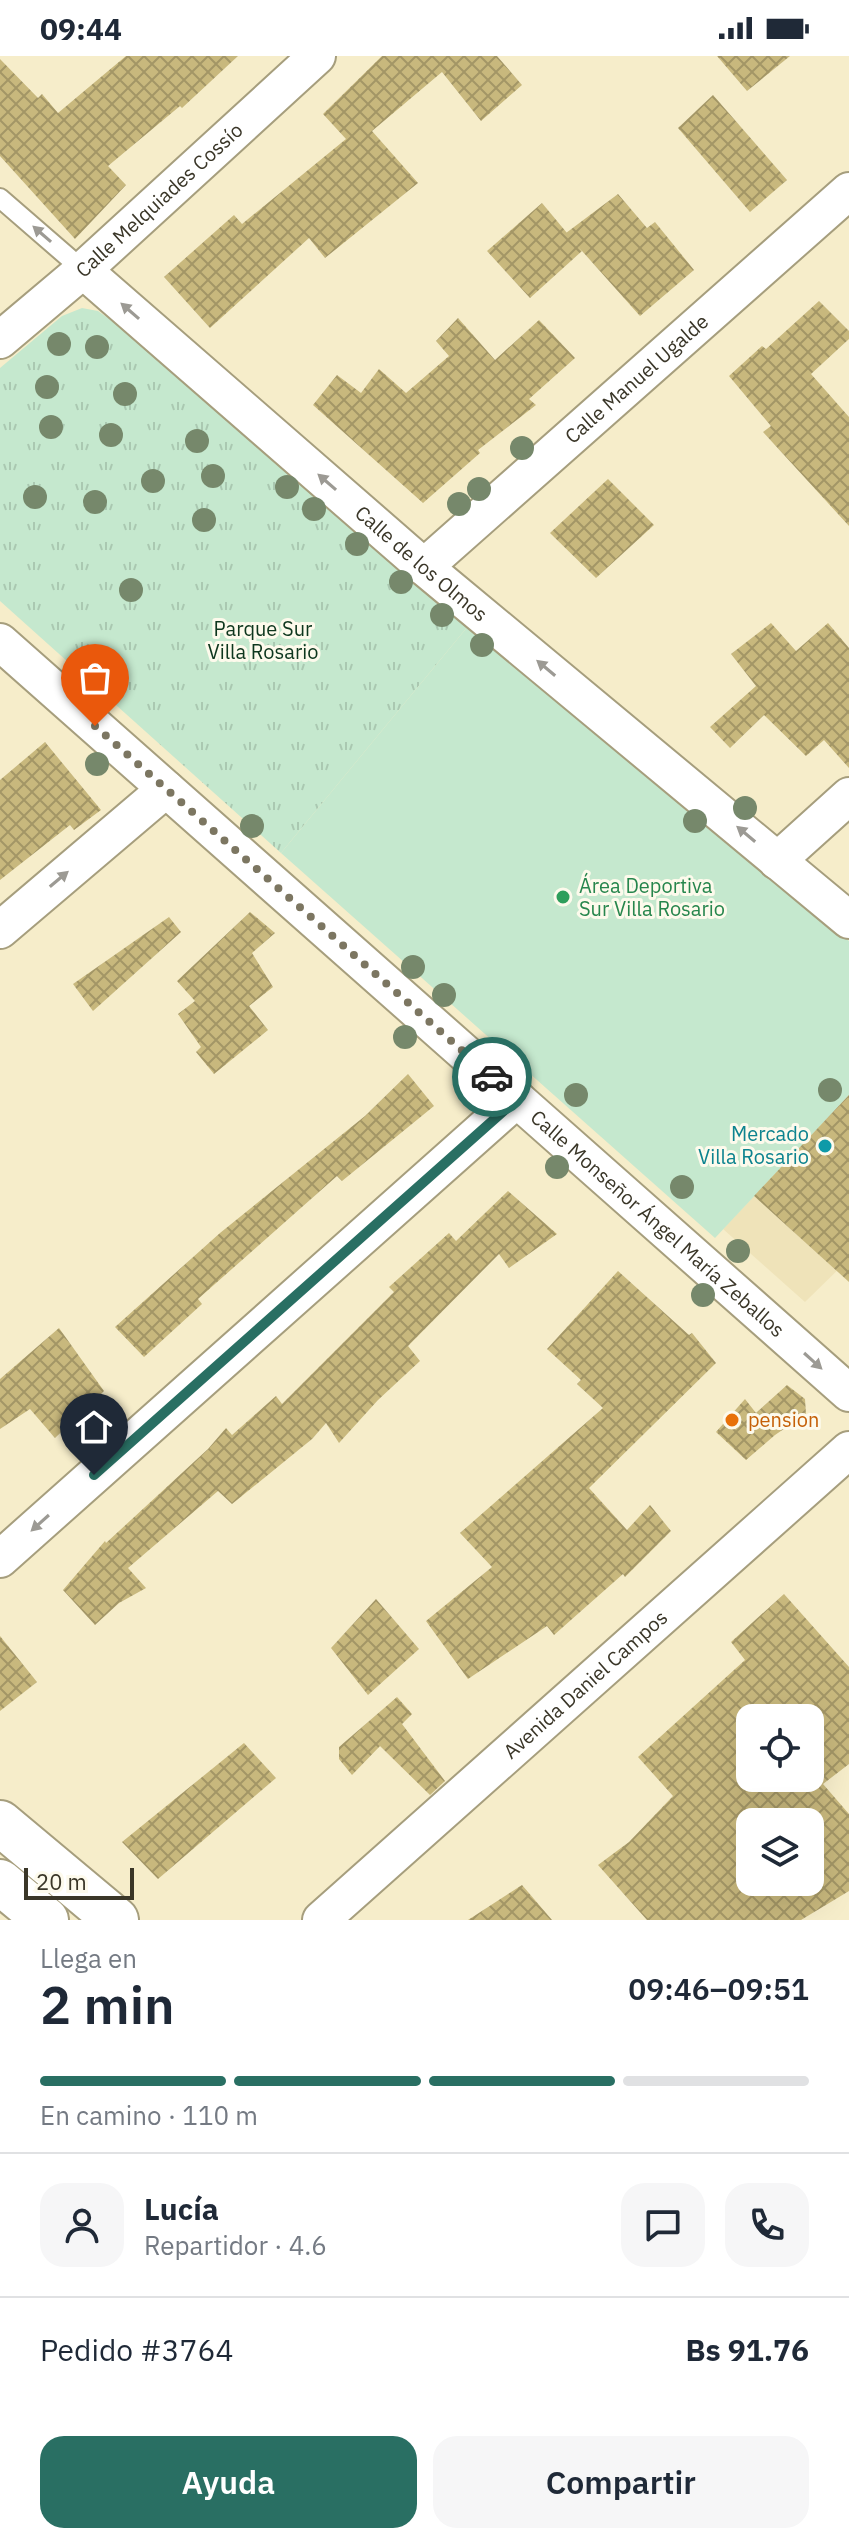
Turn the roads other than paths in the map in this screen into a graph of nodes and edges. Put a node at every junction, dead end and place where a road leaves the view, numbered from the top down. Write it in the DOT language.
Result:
graph roads {
  1 [pos="317,56"];
  2 [pos="849,191"];
  3 [pos="0,198"];
  4 [pos="83,270"];
  5 [pos="0,340"];
  6 [pos="424,567"];
  7 [pos="0,642"];
  8 [pos="166,789"];
  9 [pos="849,796"];
  10 [pos="777,861"];
  11 [pos="849,920"];
  12 [pos="0,930"];
  13 [pos="517,1099"];
  14 [pos="849,1393"];
  15 [pos="849,1450"];
  16 [pos="0,1559"];
  17 [pos="0,1823"];
  18 [pos="0,1882"];
  19 [pos="46,1920"];
  20 [pos="116,1920"];
  21 [pos="321,1920"];
  1 -- 4 [label="street, Calle Melquiades Cossío"];
  2 -- 6 [label="street, Calle Manuel Ugalde"];
  4 -- 3 [label="lane, Calle de los Olmos, one-way"];
  4 -- 5 [label="street, Calle Melquiades Cossío"];
  6 -- 4 [label="street, Calle de los Olmos, one-way"];
  10 -- 6 [label="street, Calle de los Olmos, one-way"];
  7 -- 8 [label="street, Calle Monseñor Ángel María Zeballos"];
  12 -- 8 [label="street, one-way"];
  8 -- 13 [label="street, Calle Monseñor Ángel María Zeballos"];
  9 -- 10 [label="street"];
  10 -- 11 [label="street, Calle de los Olmos"];
  13 -- 14 [label="street, Calle Monseñor Ángel María Zeballos, one-way"];
  13 -- 16 [label="street, one-way"];
  15 -- 21 [label="street, Avenida Daniel Campos"];
  17 -- 20 [label="main road"];
  18 -- 19 [label="main road"];
}
